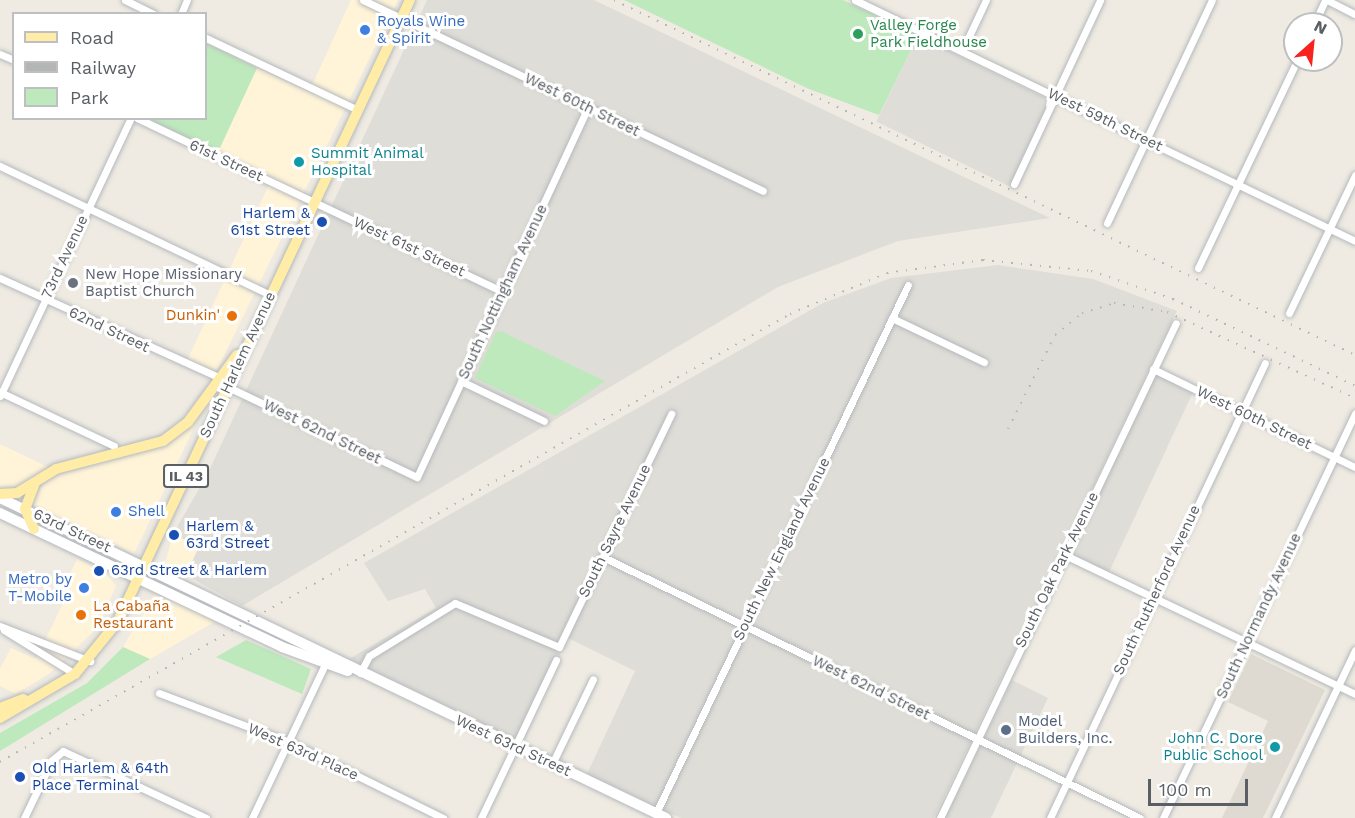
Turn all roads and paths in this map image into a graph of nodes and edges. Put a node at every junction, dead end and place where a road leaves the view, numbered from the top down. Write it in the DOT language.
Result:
graph roads {
  1 [pos="125,0"];
  2 [pos="363,0"];
  3 [pos="410,0"];
  4 [pos="855,0"];
  5 [pos="987,0"];
  6 [pos="1100,0"];
  7 [pos="1212,0"];
  8 [pos="1326,0"];
  9 [pos="872,4"];
  10 [pos="149,12"];
  11 [pos="1355,14"];
  12 [pos="402,18"];
  13 [pos="207,38"];
  14 [pos="962,51"];
  15 [pos="1291,72"];
  16 [pos="1055,96"];
  17 [pos="588,107"];
  18 [pos="358,110"];
  19 [pos="130,120"];
  20 [pos="141,120"];
  21 [pos="1146,140"];
  22 [pos="0,166"];
  23 [pos="1355,175"];
  24 [pos="1014,184"];
  25 [pos="1238,184"];
  26 [pos="763,191"];
  27 [pos="315,203"];
  28 [pos="88,208"];
  29 [pos="1107,224"];
  30 [pos="1329,228"];
  31 [pos="1355,241"];
  32 [pos="1198,268"];
  33 [pos="0,278"];
  34 [pos="908,285"];
  35 [pos="503,292"];
  36 [pos="271,295"];
  37 [pos="45,300"];
  38 [pos="1289,313"];
  39 [pos="892,318"];
  40 [pos="1176,323"];
  41 [pos="984,362"];
  42 [pos="1265,363"];
  43 [pos="1153,369"];
  44 [pos="461,381"];
  45 [pos="224,382"];
  46 [pos="0,393"];
  47 [pos="1242,412"];
  48 [pos="1355,413"];
  49 [pos="671,414"];
  50 [pos="544,421"];
  51 [pos="114,446"];
  52 [pos="1334,457"];
  53 [pos="1355,467"];
  54 [pos="40,477"];
  55 [pos="417,477"];
  56 [pos="0,496"];
  57 [pos="25,509"];
  58 [pos="0,513"];
  59 [pos="34,529"];
  60 [pos="1065,555"];
  61 [pos="603,557"];
  62 [pos="144,565"];
  63 [pos="138,578"];
  64 [pos="1154,597"];
  65 [pos="0,626"];
  66 [pos="745,626"];
  67 [pos="1246,642"];
  68 [pos="1355,650"];
  69 [pos="327,660"];
  70 [pos="556,660"];
  71 [pos="90,661"];
  72 [pos="75,674"];
  73 [pos="360,674"];
  74 [pos="593,679"];
  75 [pos="1338,686"];
  76 [pos="46,692"];
  77 [pos="159,693"];
  78 [pos="1355,694"];
  79 [pos="0,708"];
  80 [pos="0,718"];
  81 [pos="977,739"];
  82 [pos="289,742"];
  83 [pos="515,747"];
  84 [pos="552,764"];
  85 [pos="1067,783"];
  86 [pos="661,816"];
  87 [pos="24,818"];
  88 [pos="206,818"];
  89 [pos="252,818"];
  90 [pos="443,818"];
  91 [pos="481,818"];
  92 [pos="940,818"];
  93 [pos="1050,818"];
  94 [pos="1140,818"];
  95 [pos="1163,818"];
  96 [pos="1275,818"];
  1 -- 10 [label="street"];
  2 -- 12 [label="street, West 60th Street"];
  3 -- 12 [label="main road, South Harlem Avenue"];
  4 -- 9 [label="street, West 59th Street"];
  5 -- 14 [label="street"];
  6 -- 16 [label="street"];
  7 -- 21 [label="street"];
  8 -- 11 [label="street"];
  9 -- 14 [label="street, West 59th Street"];
  12 -- 17 [label="street, West 60th Street"];
  12 -- 18 [label="main road, South Harlem Avenue"];
  13 -- 18 [label="street"];
  14 -- 16 [label="street, West 59th Street"];
  15 -- 25 [label="street"];
  16 -- 21 [label="street, West 59th Street"];
  16 -- 24 [label="street"];
  17 -- 26 [label="street, West 60th Street"];
  17 -- 35 [label="street, South Nottingham Avenue"];
  18 -- 27 [label="main road, South Harlem Avenue"];
  19 -- 28 [label="street, 73rd Avenue"];
  20 -- 27 [label="street, 61st Street"];
  21 -- 25 [label="street, West 59th Street"];
  21 -- 29 [label="street"];
  22 -- 28 [label="street"];
  23 -- 30 [label="street"];
  25 -- 30 [label="street, West 59th Street"];
  25 -- 32 [label="street"];
  27 -- 35 [label="street, West 61st Street"];
  27 -- 36 [label="main road, South Harlem Avenue"];
  28 -- 36 [label="street"];
  28 -- 37 [label="street, 73rd Avenue"];
  30 -- 31 [label="street, West 59th Street"];
  30 -- 38 [label="street"];
  33 -- 37 [label="street, 62nd Street"];
  34 -- 39 [label="street, South New England Avenue"];
  35 -- 44 [label="street, South Nottingham Avenue"];
  36 -- 45 [label="main road, South Harlem Avenue"];
  37 -- 45 [label="street, 62nd Street"];
  37 -- 46 [label="street, 73rd Avenue"];
  39 -- 41 [label="street"];
  39 -- 66 [label="street, South New England Avenue"];
  40 -- 43 [label="street, South Oak Park Avenue"];
  42 -- 47 [label="street, South Rutherford Avenue"];
  43 -- 47 [label="street, West 60th Street"];
  43 -- 60 [label="street, South Oak Park Avenue"];
  44 -- 50 [label="street"];
  44 -- 55 [label="street, South Nottingham Avenue"];
  45 -- 54 [label="main road"];
  45 -- 55 [label="street, West 62nd Street"];
  45 -- 62 [label="main road, South Harlem Avenue / IL 43"];
  46 -- 51 [label="street"];
  47 -- 52 [label="street, West 60th Street"];
  47 -- 64 [label="street, South Rutherford Avenue"];
  48 -- 52 [label="street, South Normandy Avenue"];
  49 -- 61 [label="street, South Sayre Avenue"];
  52 -- 53 [label="street, West 60th Street"];
  52 -- 67 [label="street, South Normandy Avenue"];
  54 -- 56 [label="main road"];
  54 -- 57 [label="main road"];
  56 -- 57 [label="main road, 63rd Street"];
  57 -- 59 [label="main road"];
  57 -- 62 [label="main road, 63rd Street"];
  58 -- 59 [label="main road, 63rd Street"];
  59 -- 63 [label="main road, 63rd Street"];
  60 -- 64 [label="street"];
  60 -- 81 [label="street, South Oak Park Avenue"];
  61 -- 66 [label="street, West 62nd Street"];
  61 -- 73 [label="street, South Sayre Avenue"];
  62 -- 63 [label="main road, South Harlem Avenue / IL 43"];
  62 -- 69 [label="main road, West 63rd Street"];
  63 -- 69 [label="main road, West 63rd Street"];
  63 -- 71 [label="main road, South Harlem Avenue / IL 43"];
  64 -- 67 [label="street"];
  64 -- 85 [label="street, South Rutherford Avenue"];
  65 -- 71 [label="street"];
  65 -- 72 [label="street"];
  66 -- 81 [label="street, West 62nd Street"];
  66 -- 86 [label="street, South New England Avenue"];
  67 -- 75 [label="street"];
  67 -- 95 [label="street, South Normandy Avenue"];
  68 -- 75 [label="street"];
  69 -- 73 [label="main road, West 63rd Street"];
  69 -- 82 [label="street"];
  70 -- 83 [label="street"];
  71 -- 72 [label="main road, South Harlem Avenue / IL 43"];
  72 -- 76 [label="main road, South Harlem Avenue / IL 43"];
  73 -- 83 [label="main road, West 63rd Street"];
  74 -- 84 [label="street"];
  75 -- 78 [label="street"];
  75 -- 96 [label="street"];
  76 -- 79 [label="main road"];
  76 -- 80 [label="main road, South Harlem Avenue / IL 43"];
  77 -- 82 [label="street, West 63rd Place"];
  81 -- 85 [label="street, West 62nd Street"];
  81 -- 92 [label="street, South Oak Park Avenue"];
  82 -- 89 [label="street"];
  82 -- 90 [label="street, West 63rd Place"];
  83 -- 84 [label="main road, West 63rd Street"];
  83 -- 91 [label="street"];
  84 -- 86 [label="main road, West 63rd Street"];
  85 -- 93 [label="street, South Rutherford Avenue"];
  85 -- 94 [label="street, West 62nd Street"];
  87 -- 88 [label="street"];
}
